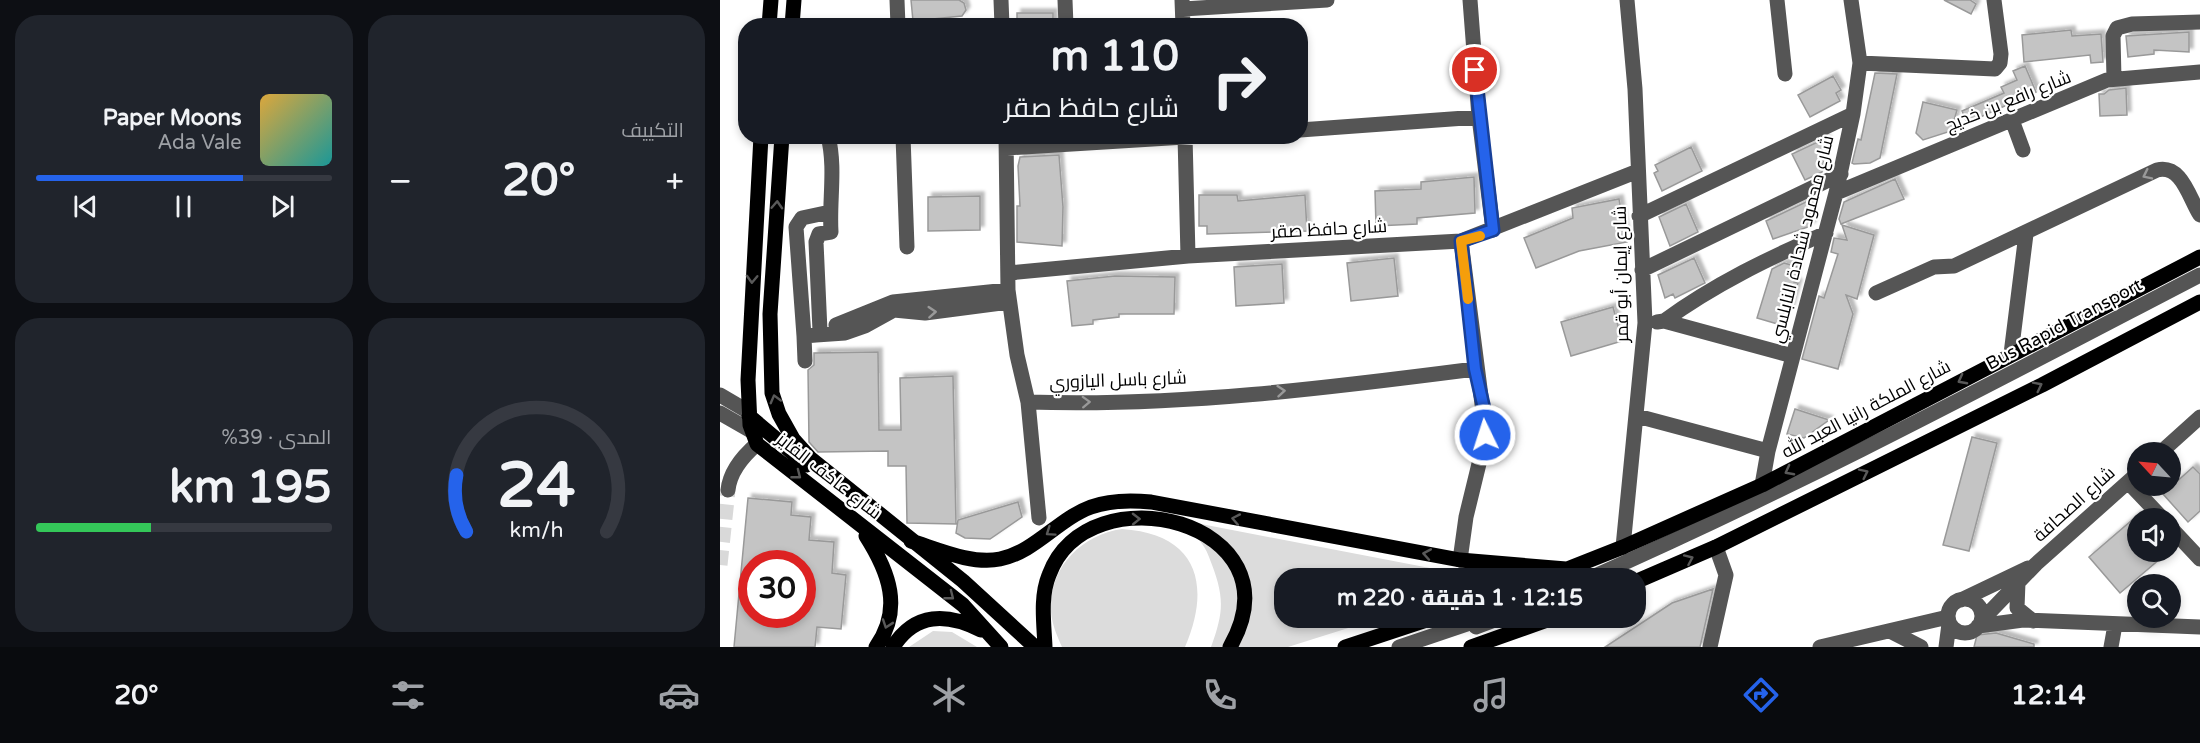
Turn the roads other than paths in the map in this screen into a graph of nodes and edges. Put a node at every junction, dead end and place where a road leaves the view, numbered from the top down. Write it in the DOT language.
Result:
graph roads {
  1 [pos="771,0"];
  2 [pos="794,0"];
  3 [pos="897,0"];
  4 [pos="1001,0"];
  5 [pos="1065,0"];
  6 [pos="1327,0"];
  7 [pos="1470,0"];
  8 [pos="1627,0"];
  9 [pos="1777,0"];
  10 [pos="1851,0"];
  11 [pos="1994,0"];
  12 [pos="1183,4"];
  13 [pos="770,18"];
  14 [pos="793,18"];
  15 [pos="898,18"];
  16 [pos="1002,18"];
  17 [pos="1066,18"];
  18 [pos="2200,22"];
  19 [pos="1860,63"];
  20 [pos="2200,72"];
  21 [pos="1785,74"];
  22 [pos="2114,79"];
  23 [pos="1853,114"];
  24 [pos="1479,117"];
  25 [pos="2012,120"];
  26 [pos="1308,129"];
  27 [pos="761,144"];
  28 [pos="781,144"];
  29 [pos="820,144"];
  30 [pos="829,144"];
  31 [pos="903,144"];
  32 [pos="1006,144"];
  33 [pos="1185,144"];
  34 [pos="2023,150"];
  35 [pos="1638,171"];
  36 [pos="1840,174"];
  37 [pos="1836,193"];
  38 [pos="830,212"];
  39 [pos="2200,215"];
  40 [pos="1639,216"];
  41 [pos="1493,230"];
  42 [pos="1826,233"];
  43 [pos="2026,234"];
  44 [pos="1461,241"];
  45 [pos="908,247"];
  46 [pos="1188,256"];
  47 [pos="2200,257"];
  48 [pos="1642,270"];
  49 [pos="1009,273"];
  50 [pos="2200,275"];
  51 [pos="2200,280"];
  52 [pos="1876,293"];
  53 [pos="1008,296"];
  54 [pos="2200,302"];
  55 [pos="1664,321"];
  56 [pos="1645,323"];
  57 [pos="813,334"];
  58 [pos="2011,354"];
  59 [pos="1793,356"];
  60 [pos="805,362"];
  61 [pos="1475,369"];
  62 [pos="720,395"];
  63 [pos="1028,402"];
  64 [pos="720,413"];
  65 [pos="749,414"];
  66 [pos="1637,416"];
  67 [pos="2200,417"];
  68 [pos="755,438"];
  69 [pos="2172,442"];
  70 [pos="1768,451"];
  71 [pos="2127,483"];
  72 [pos="1762,485"];
  73 [pos="728,490"];
  74 [pos="851,491"];
  75 [pos="848,517"];
  76 [pos="1039,518"];
  77 [pos="2181,539"];
  78 [pos="910,541"];
  79 [pos="1623,547"];
  80 [pos="1716,547"];
  81 [pos="2200,559"];
  82 [pos="1460,560"];
  83 [pos="2036,564"];
  84 [pos="1557,568"];
  85 [pos="1571,568"];
  86 [pos="1613,568"];
  87 [pos="1628,568"];
  88 [pos="1646,577"];
  89 [pos="2018,582"];
  90 [pos="1968,601"];
  91 [pos="1995,609"];
  92 [pos="1948,620"];
  93 [pos="2028,621"];
  94 [pos="2115,625"];
  95 [pos="1978,626"];
  96 [pos="2200,627"];
  97 [pos="1403,628"];
  98 [pos="1455,628"];
  99 [pos="1472,628"];
  100 [pos="1525,628"];
  101 [pos="1890,631"];
  102 [pos="990,634"];
  103 [pos="893,646"];
  104 [pos="876,647"];
  105 [pos="1001,647"];
  106 [pos="1035,647"];
  107 [pos="1045,647"];
  108 [pos="1230,647"];
  109 [pos="1345,647"];
  110 [pos="1399,647"];
  111 [pos="1420,647"];
  112 [pos="1471,647"];
  113 [pos="1710,647"];
  114 [pos="1820,647"];
  115 [pos="1921,647"];
  116 [pos="1946,647"];
  117 [pos="1966,647"];
  118 [pos="2111,647"];
  1 -- 13 [label="main road"];
  2 -- 14 [label="main road"];
  3 -- 15 [label="street"];
  4 -- 16 [label="street"];
  5 -- 17 [label="street"];
  6 -- 12 [label="street"];
  7 -- 24 [label="street"];
  8 -- 35 [label="street, شارع إيمان أبو قمر"];
  9 -- 21 [label="street"];
  10 -- 19 [label="street, شارع محمود شحادة النابلسي"];
  11 -- 19 [label="street"];
  18 -- 22 [label="street"];
  19 -- 23 [label="street, شارع محمود شحادة النابلسي"];
  20 -- 22 [label="street, شارع رافع بن خديج"];
  22 -- 25 [label="street, شارع رافع بن خديج"];
  23 -- 36 [label="street, شارع محمود شحادة النابلسي"];
  23 -- 40 [label="street"];
  24 -- 26 [label="street"];
  24 -- 41 [label="street"];
  25 -- 34 [label="street"];
  25 -- 37 [label="street, شارع رافع بن خديج"];
  27 -- 65 [label="main road, شارع عاكف الفايز, one-way"];
  74 -- 28 [label="main road, شارع عاكف الفايز, one-way"];
  29 -- 38 [label="street"];
  30 -- 38 [label="street"];
  31 -- 45 [label="street"];
  32 -- 49 [label="street, شارع باسل اليازوري"];
  33 -- 46 [label="street"];
  35 -- 40 [label="street, شارع إيمان أبو قمر"];
  35 -- 41 [label="street, شارع حافظ صقر"];
  36 -- 37 [label="street, شارع محمود شحادة النابلسي"];
  36 -- 48 [label="street"];
  37 -- 42 [label="street, شارع محمود شحادة النابلسي"];
  38 -- 57 [label="street"];
  38 -- 57 [label="street"];
  39 -- 43 [label="street, one-way"];
  40 -- 48 [label="street, شارع إيمان أبو قمر"];
  41 -- 44 [label="street, شارع حافظ صقر"];
  42 -- 55 [label="street"];
  42 -- 59 [label="street, شارع محمود شحادة النابلسي"];
  43 -- 52 [label="street"];
  43 -- 58 [label="street"];
  44 -- 46 [label="street, شارع حافظ صقر"];
  44 -- 61 [label="street"];
  46 -- 49 [label="street, شارع حافظ صقر"];
  47 -- 58 [label="main road, شارع الملكة رانيا العبد الله"];
  48 -- 56 [label="street, شارع إيمان أبو قمر"];
  49 -- 53 [label="street, شارع باسل اليازوري"];
  50 -- 86 [label="street, Bus Rapid Transport"];
  51 -- 87 [label="street, Bus Rapid Transport"];
  53 -- 57 [label="street"];
  53 -- 63 [label="street, شارع باسل اليازوري"];
  80 -- 54 [label="main road, one-way"];
  55 -- 56 [label="street"];
  55 -- 59 [label="street"];
  56 -- 66 [label="street, شارع إيمان أبو قمر"];
  57 -- 60 [label="street"];
  58 -- 72 [label="main road, شارع الملكة رانيا العبد الله, one-way"];
  59 -- 70 [label="street, شارع محمود شحادة النابلسي"];
  63 -- 61 [label="street, شارع باسل اليازوري, one-way"];
  61 -- 82 [label="street"];
  62 -- 65 [label="street"];
  63 -- 76 [label="street"];
  64 -- 68 [label="street"];
  65 -- 68 [label="main road, شارع عاكف الفايز"];
  65 -- 74 [label="main road"];
  66 -- 70 [label="street"];
  66 -- 79 [label="street, شارع إيمان أبو قمر"];
  67 -- 69 [label="street"];
  68 -- 73 [label="street"];
  68 -- 75 [label="main road, شارع عاكف الفايز, one-way"];
  70 -- 72 [label="street, شارع محمود شحادة النابلسي"];
  71 -- 83 [label="street, شارع الصحافة"];
  72 -- 79 [label="main road, شارع الملكة رانيا العبد الله"];
  74 -- 78 [label="main road, شارع عاكف الفايز"];
  75 -- 102 [label="main road, شارع عاكف الفايز, one-way"];
  75 -- 104 [label="main road, one-way"];
  77 -- 81 [label="street"];
  82 -- 78 [label="main road, one-way"];
  78 -- 106 [label="main road, شارع عاكف الفايز"];
  79 -- 85 [label="main road, شارع الملكة رانيا العبد الله"];
  88 -- 80 [label="main road, one-way"];
  80 -- 113 [label="street"];
  82 -- 84 [label="main road"];
  83 -- 89 [label="street, شارع الصحافة"];
  83 -- 90 [label="street, شارع الصحافة"];
  89 -- 91 [label="street, شارع الصحافة"];
  89 -- 93 [label="street"];
  90 -- 91 [label="street"];
  90 -- 92 [label="street"];
  90 -- 95 [label="street"];
  91 -- 93 [label="street"];
  91 -- 95 [label="street, شارع الصحافة"];
  92 -- 95 [label="street"];
  92 -- 101 [label="street"];
  92 -- 116 [label="street"];
  93 -- 94 [label="street"];
  93 -- 95 [label="street"];
  94 -- 96 [label="street"];
  94 -- 118 [label="street"];
  95 -- 117 [label="street"];
  97 -- 109 [label="main road"];
  98 -- 110 [label="street"];
  99 -- 111 [label="street"];
  100 -- 112 [label="main road"];
  101 -- 114 [label="street"];
  101 -- 115 [label="street"];
  102 -- 103 [label="main road"];
  102 -- 105 [label="main road, شارع عاكف الفايز"];
  107 -- 108 [label="main road, one-way"];
}
